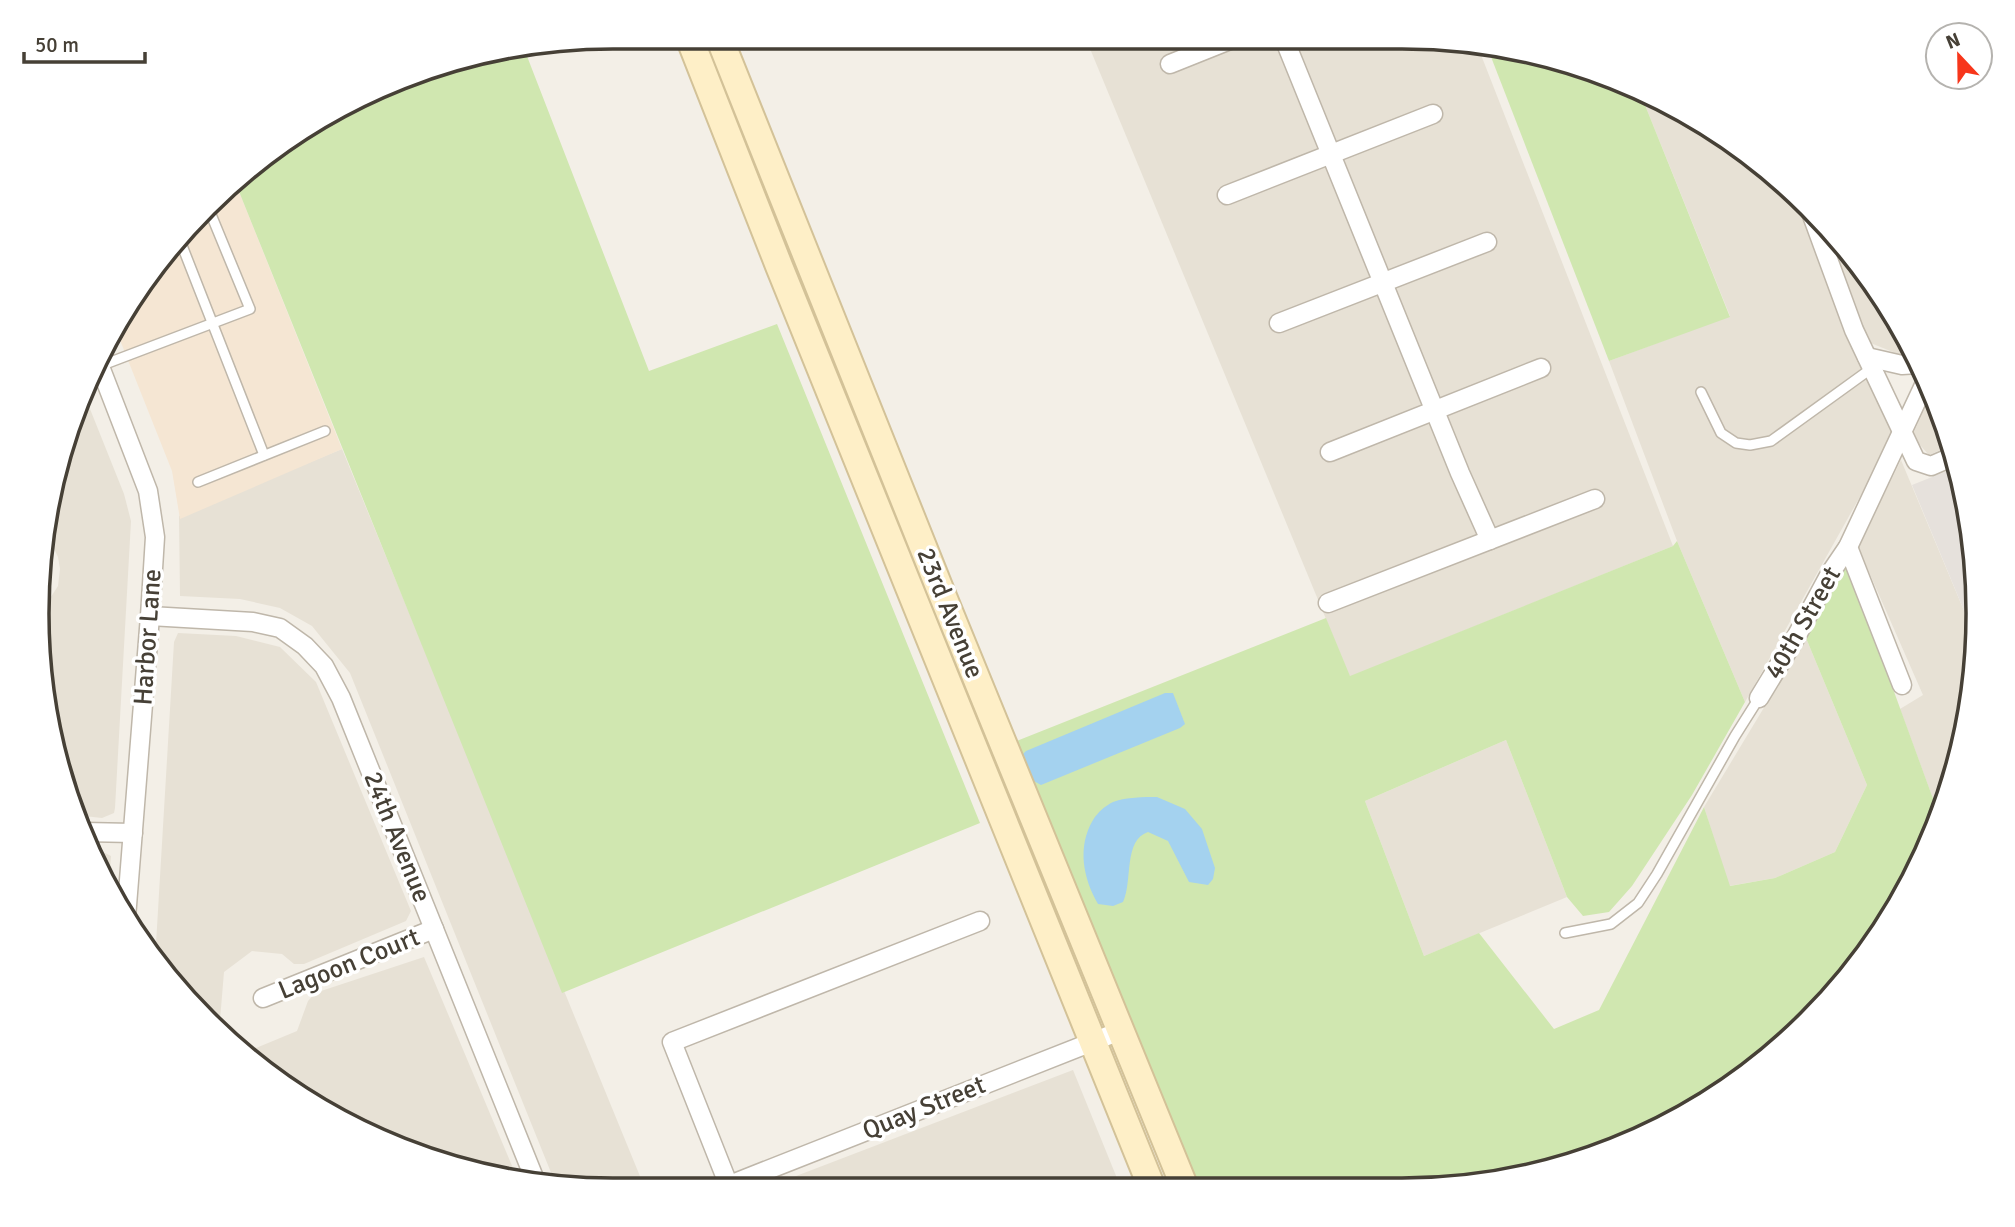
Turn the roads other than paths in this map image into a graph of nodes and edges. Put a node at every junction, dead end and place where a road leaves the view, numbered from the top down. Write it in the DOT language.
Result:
graph roads {
  1 [pos="695,49"];
  2 [pos="724,49"];
  3 [pos="1208,49"];
  4 [pos="1288,49"];
  5 [pos="1170,64"];
  6 [pos="1433,114"];
  7 [pos="1331,154"];
  8 [pos="1227,195"];
  9 [pos="212,216"];
  10 [pos="1818,233"];
  11 [pos="1487,242"];
  12 [pos="183,248"];
  13 [pos="1384,283"];
  14 [pos="212,323"];
  15 [pos="1279,323"];
  16 [pos="108,362"];
  17 [pos="1870,362"];
  18 [pos="1908,365"];
  19 [pos="1541,368"];
  20 [pos="102,374"];
  21 [pos="1702,392"];
  22 [pos="1921,392"];
  23 [pos="1436,410"];
  24 [pos="325,431"];
  25 [pos="1903,432"];
  26 [pos="1330,452"];
  27 [pos="264,456"];
  28 [pos="1945,460"];
  29 [pos="198,482"];
  30 [pos="1595,499"];
  31 [pos="1490,540"];
  32 [pos="1847,547"];
  33 [pos="1328,604"];
  34 [pos="150,616"];
  35 [pos="1902,685"];
  36 [pos="1759,698"];
  37 [pos="93,832"];
  38 [pos="133,833"];
  39 [pos="127,900"];
  40 [pos="980,921"];
  41 [pos="434,929"];
  42 [pos="1565,933"];
  43 [pos="263,998"];
  44 [pos="1120,1031"];
  45 [pos="1094,1041"];
  46 [pos="532,1172"];
  47 [pos="725,1178"];
  48 [pos="748,1178"];
  49 [pos="1148,1178"];
  50 [pos="1181,1178"];
  1 -- 45 [label="main road, 23rd Avenue"];
  2 -- 44 [label="main road, 23rd Avenue"];
  3 -- 5 [label="street"];
  4 -- 7 [label="street"];
  6 -- 7 [label="street"];
  7 -- 8 [label="street"];
  7 -- 13 [label="street"];
  9 -- 14 [label="lane"];
  10 -- 17 [label="street"];
  11 -- 13 [label="street"];
  12 -- 14 [label="lane"];
  13 -- 15 [label="street"];
  13 -- 23 [label="street"];
  14 -- 16 [label="lane"];
  14 -- 27 [label="lane"];
  17 -- 18 [label="street"];
  17 -- 21 [label="lane"];
  17 -- 25 [label="street"];
  19 -- 23 [label="street"];
  20 -- 34 [label="street, Harbor Lane"];
  22 -- 25 [label="street, 40th Street"];
  23 -- 26 [label="street"];
  23 -- 31 [label="street"];
  24 -- 27 [label="lane"];
  25 -- 28 [label="street"];
  25 -- 32 [label="street, 40th Street"];
  27 -- 29 [label="lane"];
  30 -- 31 [label="street"];
  31 -- 33 [label="street"];
  32 -- 35 [label="street, 40th Street"];
  32 -- 36 [label="street, 40th Street"];
  34 -- 38 [label="street, Harbor Lane"];
  34 -- 41 [label="street, 24th Avenue"];
  36 -- 42 [label="lane"];
  37 -- 38 [label="street"];
  38 -- 39 [label="street, Harbor Lane"];
  40 -- 47 [label="street"];
  41 -- 43 [label="street, Lagoon Court"];
  41 -- 46 [label="street, 24th Avenue"];
  44 -- 45 [label="street, Quay Street"];
  44 -- 50 [label="main road, 23rd Avenue"];
  45 -- 48 [label="street, Quay Street"];
  45 -- 49 [label="main road, 23rd Avenue"];
}
